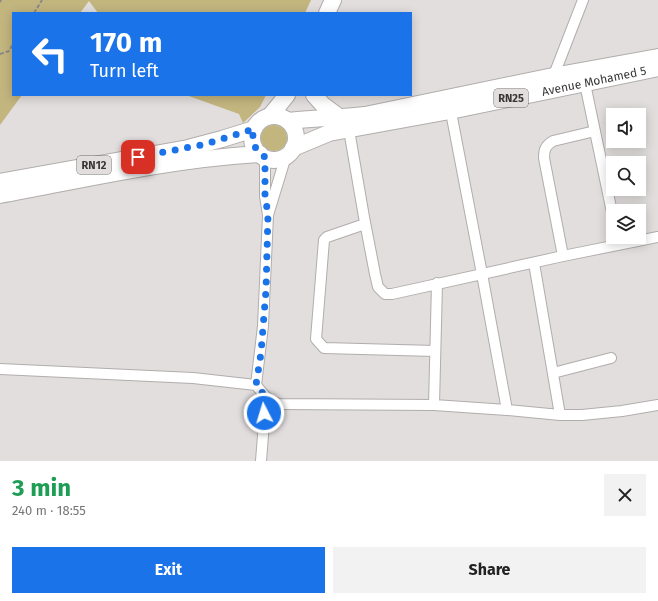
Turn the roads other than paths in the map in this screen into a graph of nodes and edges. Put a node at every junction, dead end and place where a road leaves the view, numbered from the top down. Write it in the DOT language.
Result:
graph roads {
  1 [pos="334,0"];
  2 [pos="583,0"];
  3 [pos="328,12"];
  4 [pos="658,57"];
  5 [pos="658,68"];
  6 [pos="584,77"];
  7 [pos="552,83"];
  8 [pos="286,96"];
  9 [pos="292,96"];
  10 [pos="315,96"];
  11 [pos="449,105"];
  12 [pos="270,116"];
  13 [pos="339,117"];
  14 [pos="287,120"];
  15 [pos="359,124"];
  16 [pos="254,129"];
  17 [pos="595,131"];
  18 [pos="289,152"];
  19 [pos="187,155"];
  20 [pos="262,156"];
  21 [pos="0,182"];
  22 [pos="0,195"];
  23 [pos="610,204"];
  24 [pos="268,214"];
  25 [pos="365,224"];
  26 [pos="658,237"];
  27 [pos="646,238"];
  28 [pos="607,244"];
  29 [pos="563,256"];
  30 [pos="534,263"];
  31 [pos="482,274"];
  32 [pos="437,283"];
  33 [pos="435,351"];
  34 [pos="611,358"];
  35 [pos="0,369"];
  36 [pos="553,373"];
  37 [pos="256,385"];
  38 [pos="266,397"];
  39 [pos="434,405"];
  40 [pos="658,405"];
  41 [pos="507,410"];
  42 [pos="560,415"];
  43 [pos="262,461"];
  1 -- 3 [label="main road"];
  2 -- 7 [label="street"];
  4 -- 6 [label="main road, Avenue Mohamed 5 / RN25"];
  5 -- 6 [label="main road, Avenue Mohamed 5 / RN25"];
  6 -- 7 [label="main road, Avenue Mohamed 5 / RN25"];
  6 -- 17 [label="street"];
  7 -- 11 [label="main road, Avenue Mohamed 5 / RN25"];
  8 -- 12 [label="main road"];
  9 -- 14 [label="main road"];
  10 -- 13 [label="main road"];
  11 -- 15 [label="main road, Avenue Mohamed 5 / RN25"];
  11 -- 31 [label="street"];
  12 -- 14 [label="main road, RN25"];
  12 -- 16 [label="main road"];
  13 -- 14 [label="main road, RN25"];
  13 -- 15 [label="main road, RN25"];
  14 -- 18 [label="main road"];
  15 -- 18 [label="main road, RN25"];
  15 -- 25 [label="street"];
  16 -- 19 [label="main road, RN12"];
  16 -- 20 [label="main road"];
  17 -- 23 [label="street"];
  17 -- 29 [label="street"];
  18 -- 20 [label="main road, RN25"];
  18 -- 24 [label="street"];
  19 -- 20 [label="main road, RN12"];
  19 -- 21 [label="main road, RN12"];
  19 -- 22 [label="main road, RN12"];
  20 -- 24 [label="street"];
  24 -- 37 [label="street"];
  25 -- 32 [label="street"];
  25 -- 33 [label="street"];
  26 -- 27 [label="street"];
  28 -- 29 [label="street"];
  29 -- 30 [label="street"];
  30 -- 31 [label="street"];
  30 -- 36 [label="street"];
  31 -- 32 [label="street"];
  31 -- 41 [label="street"];
  32 -- 33 [label="street"];
  33 -- 39 [label="street"];
  34 -- 36 [label="street"];
  35 -- 37 [label="street"];
  36 -- 42 [label="street"];
  37 -- 38 [label="street"];
  38 -- 39 [label="street"];
  38 -- 43 [label="street"];
  39 -- 41 [label="street"];
  40 -- 42 [label="street"];
  41 -- 42 [label="street"];
}
